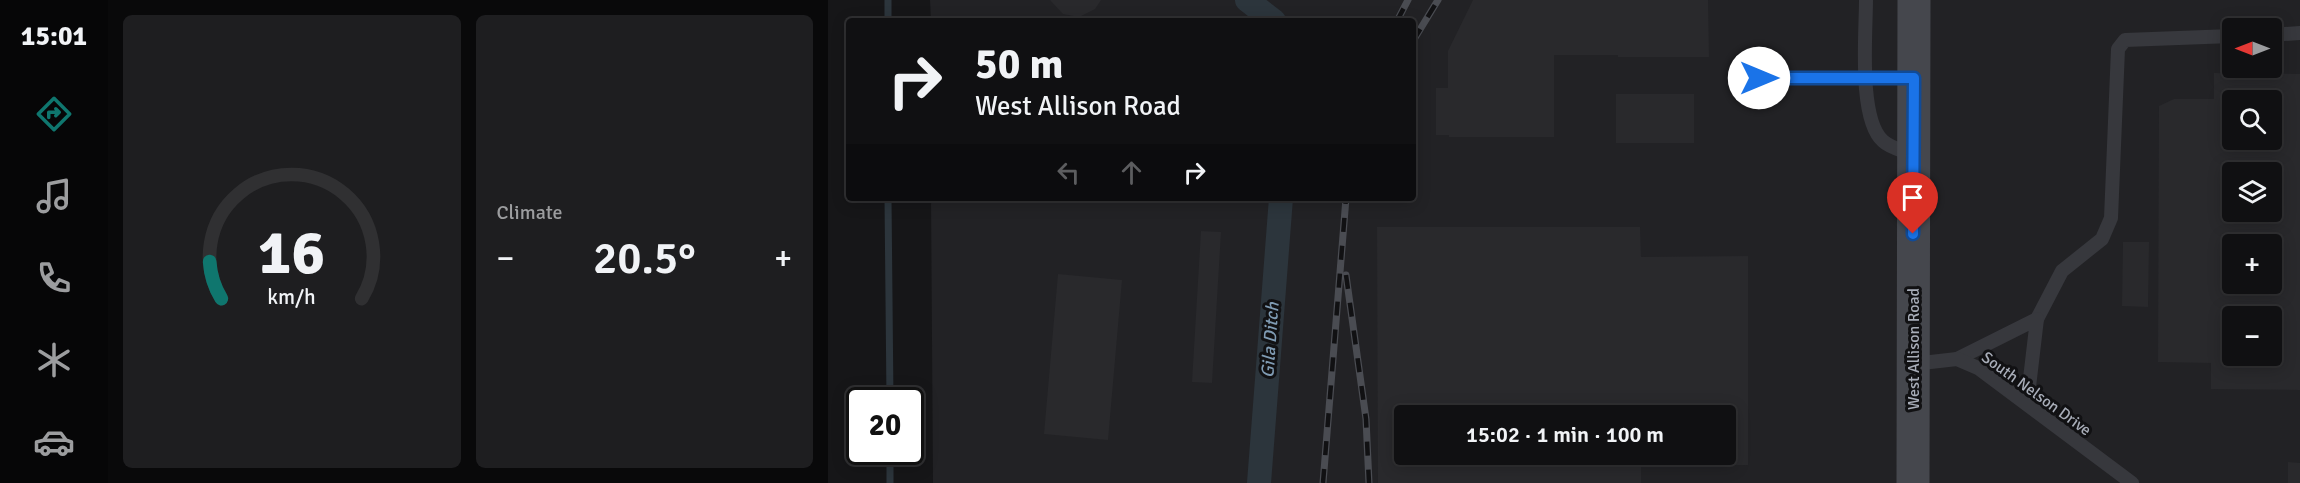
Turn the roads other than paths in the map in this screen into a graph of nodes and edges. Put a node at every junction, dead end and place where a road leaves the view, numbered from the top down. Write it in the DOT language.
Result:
graph roads {
  1 [pos="1866,0"];
  2 [pos="1914,0"];
  3 [pos="2300,33"];
  4 [pos="2282,34"];
  5 [pos="2222,36"];
  6 [pos="1759,78"];
  7 [pos="1867,78"];
  8 [pos="1914,78"];
  9 [pos="1913,155"];
  10 [pos="2037,319"];
  11 [pos="1957,359"];
  12 [pos="1913,364"];
  13 [pos="2027,404"];
  14 [pos="1913,483"];
  15 [pos="2132,483"];
  1 -- 7 [label="lane"];
  2 -- 8 [label="street, West Allison Road"];
  3 -- 4 [label="lane"];
  5 -- 10 [label="lane"];
  6 -- 7 [label="lane"];
  7 -- 8 [label="lane"];
  7 -- 9 [label="lane"];
  8 -- 9 [label="street, West Allison Road"];
  9 -- 12 [label="street, West Allison Road"];
  10 -- 11 [label="lane"];
  10 -- 13 [label="lane"];
  11 -- 12 [label="lane, South Nelson Drive"];
  11 -- 13 [label="lane, South Nelson Drive"];
  12 -- 14 [label="street, West Allison Road"];
  13 -- 15 [label="lane, South Nelson Drive"];
}
